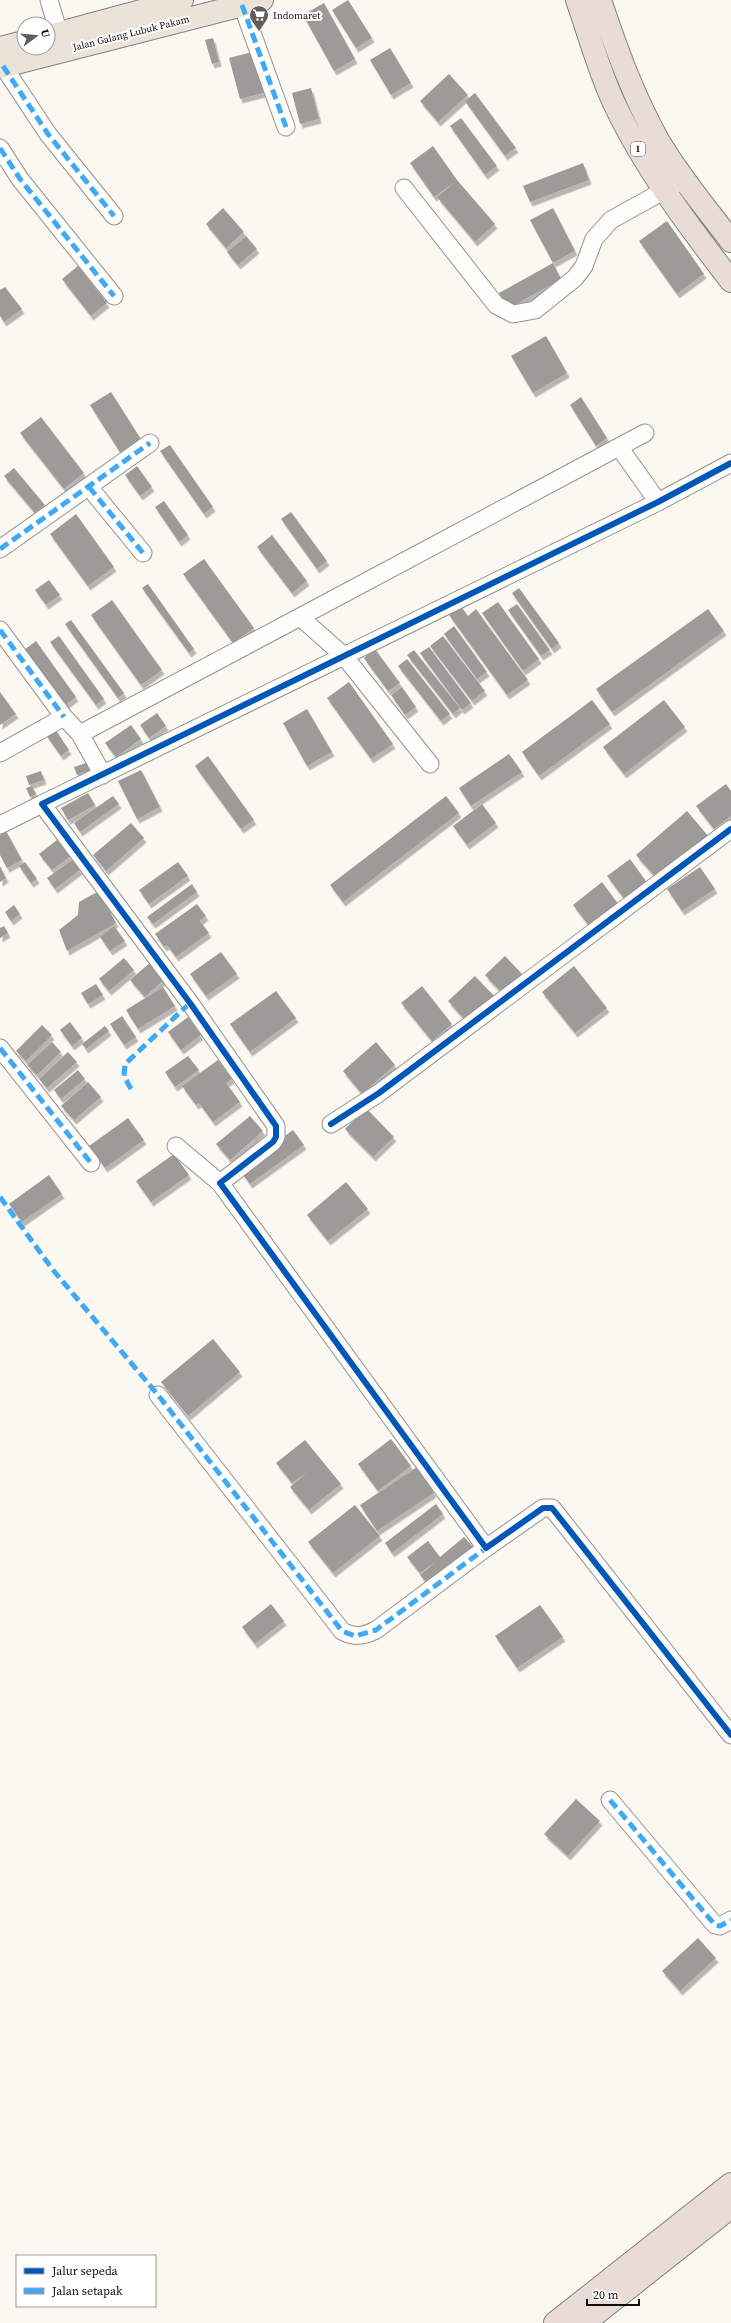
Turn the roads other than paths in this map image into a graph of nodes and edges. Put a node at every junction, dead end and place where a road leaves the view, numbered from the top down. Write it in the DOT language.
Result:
graph roads {
  1 [pos="49,0"];
  2 [pos="182,0"];
  3 [pos="562,0"];
  4 [pos="577,0"];
  5 [pos="600,0"];
  6 [pos="606,0"];
  7 [pos="252,2"];
  8 [pos="57,39"];
  9 [pos="16,49"];
  10 [pos="608,59"];
  11 [pos="1,61"];
  12 [pos="286,127"];
  13 [pos="0,148"];
  14 [pos="684,179"];
  15 [pos="404,188"];
  16 [pos="664,191"];
  17 [pos="114,216"];
  18 [pos="731,241"];
  19 [pos="731,280"];
  20 [pos="114,296"];
  21 [pos="645,433"];
  22 [pos="150,443"];
  23 [pos="619,447"];
  24 [pos="731,463"];
  25 [pos="89,487"];
  26 [pos="658,502"];
  27 [pos="0,549"];
  28 [pos="143,553"];
  29 [pos="300,617"];
  30 [pos="0,630"];
  31 [pos="344,656"];
  32 [pos="64,717"];
  33 [pos="80,734"];
  34 [pos="0,753"];
  35 [pos="430,764"];
  36 [pos="102,775"];
  37 [pos="42,804"];
  38 [pos="0,825"];
  39 [pos="731,829"];
  40 [pos="0,1048"];
  41 [pos="331,1124"];
  42 [pos="176,1146"];
  43 [pos="91,1163"];
  44 [pos="220,1183"];
  45 [pos="158,1395"];
  46 [pos="486,1548"];
  47 [pos="731,1735"];
  48 [pos="610,1800"];
  49 [pos="731,1920"];
  50 [pos="731,2184"];
  51 [pos="731,2207"];
  52 [pos="555,2323"];
  53 [pos="584,2323"];
  1 -- 8 [label="street"];
  2 -- 8 [label="main road, Jalan Galang Lubuk Pakam"];
  3 -- 10 [label="highway"];
  4 -- 10 [label="highway, 1"];
  5 -- 10 [label="highway, 1"];
  6 -- 10 [label="highway"];
  7 -- 8 [label="main road, Jalan Galang Lubuk Pakam"];
  7 -- 12 [label="street"];
  8 -- 11 [label="main road, Jalan Galang Lubuk Pakam"];
  9 -- 11 [label="main road"];
  10 -- 14 [label="highway, 1"];
  10 -- 16 [label="highway, 1"];
  11 -- 17 [label="street"];
  13 -- 20 [label="street"];
  14 -- 16 [label="street"];
  14 -- 18 [label="highway, 1"];
  15 -- 16 [label="street"];
  16 -- 19 [label="highway, 1"];
  21 -- 23 [label="street"];
  22 -- 25 [label="street"];
  23 -- 26 [label="street"];
  23 -- 29 [label="street"];
  24 -- 26 [label="street"];
  25 -- 27 [label="street"];
  25 -- 28 [label="street"];
  26 -- 31 [label="street"];
  29 -- 31 [label="street"];
  29 -- 33 [label="street"];
  30 -- 32 [label="street"];
  31 -- 35 [label="street"];
  31 -- 36 [label="street"];
  32 -- 33 [label="street"];
  32 -- 34 [label="street"];
  33 -- 36 [label="street"];
  36 -- 37 [label="street"];
  37 -- 38 [label="street"];
  37 -- 44 [label="street"];
  39 -- 41 [label="street"];
  40 -- 43 [label="street"];
  42 -- 44 [label="street"];
  44 -- 46 [label="street"];
  45 -- 46 [label="street"];
  46 -- 47 [label="street"];
  48 -- 49 [label="street"];
  50 -- 52 [label="highway"];
  51 -- 53 [label="highway"];
}
